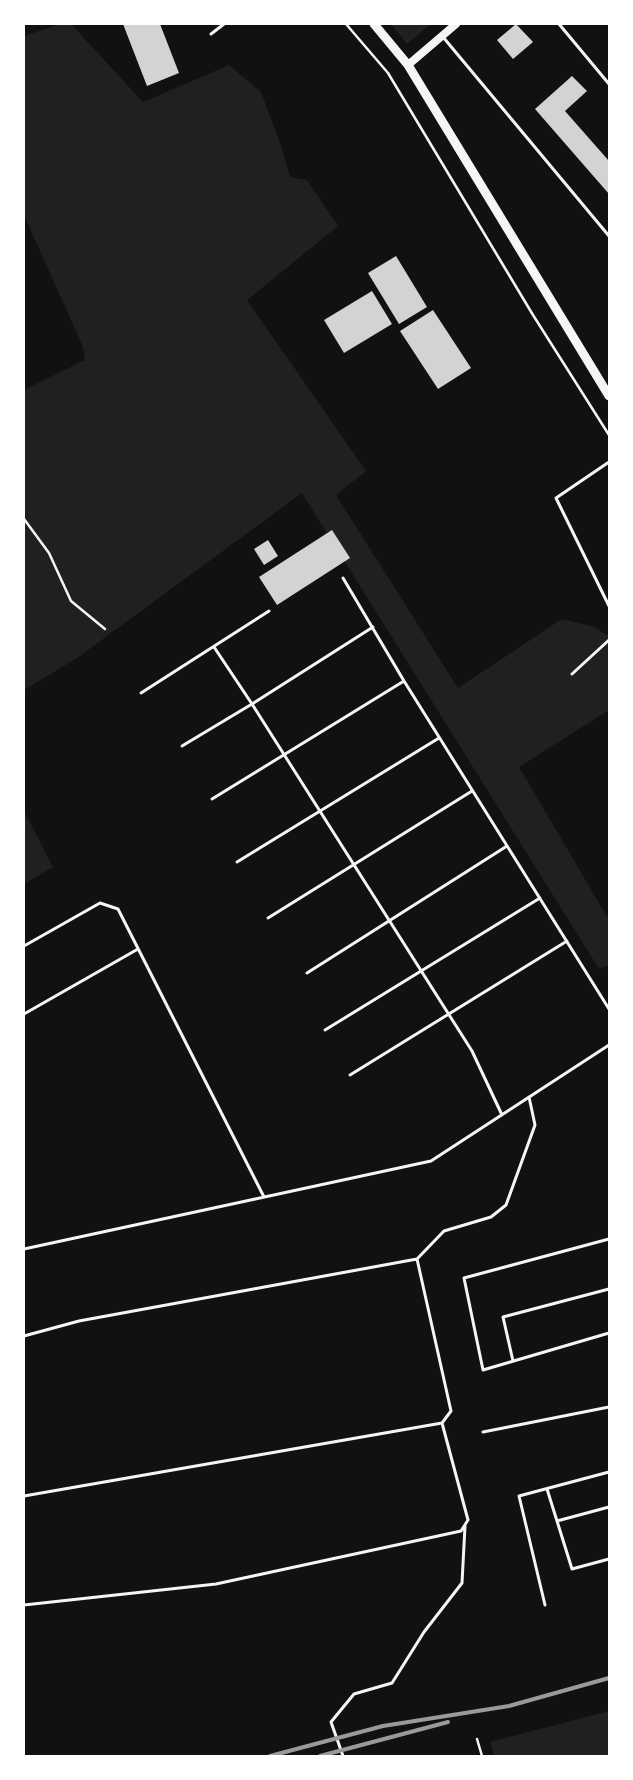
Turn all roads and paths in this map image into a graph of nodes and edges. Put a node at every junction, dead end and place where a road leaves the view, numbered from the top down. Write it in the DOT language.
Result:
graph roads {
  1 [pos="224,24"];
  2 [pos="346,24"];
  3 [pos="374,24"];
  4 [pos="456,24"];
  5 [pos="559,24"];
  6 [pos="211,34"];
  7 [pos="442,36"];
  8 [pos="408,65"];
  9 [pos="609,84"];
  10 [pos="609,236"];
  11 [pos="609,396"];
  12 [pos="609,435"];
  13 [pos="609,462"];
  14 [pos="24,519"];
  15 [pos="343,578"];
  16 [pos="609,606"];
  17 [pos="269,611"];
  18 [pos="373,627"];
  19 [pos="105,630"];
  20 [pos="609,640"];
  21 [pos="214,647"];
  22 [pos="572,674"];
  23 [pos="404,682"];
  24 [pos="141,693"];
  25 [pos="252,704"];
  26 [pos="440,738"];
  27 [pos="182,746"];
  28 [pos="284,755"];
  29 [pos="472,790"];
  30 [pos="212,799"];
  31 [pos="320,811"];
  32 [pos="507,846"];
  33 [pos="237,862"];
  34 [pos="354,864"];
  35 [pos="540,898"];
  36 [pos="268,918"];
  37 [pos="390,921"];
  38 [pos="567,941"];
  39 [pos="24,946"];
  40 [pos="139,949"];
  41 [pos="421,971"];
  42 [pos="307,973"];
  43 [pos="609,1009"];
  44 [pos="24,1014"];
  45 [pos="449,1014"];
  46 [pos="325,1030"];
  47 [pos="609,1045"];
  48 [pos="350,1075"];
  49 [pos="529,1097"];
  50 [pos="502,1115"];
  51 [pos="264,1197"];
  52 [pos="609,1239"];
  53 [pos="24,1248"];
  54 [pos="417,1259"];
  55 [pos="609,1289"];
  56 [pos="609,1333"];
  57 [pos="24,1336"];
  58 [pos="512,1361"];
  59 [pos="609,1407"];
  60 [pos="442,1423"];
  61 [pos="483,1432"];
  62 [pos="609,1472"];
  63 [pos="548,1489"];
  64 [pos="24,1496"];
  65 [pos="609,1508"];
  66 [pos="557,1521"];
  67 [pos="465,1526"];
  68 [pos="609,1559"];
  69 [pos="24,1605"];
  70 [pos="545,1605"];
  71 [pos="477,1739"];
  72 [pos="343,1756"];
  73 [pos="482,1756"];
  1 -- 6 [label="lane"];
  2 -- 12 [label="path"];
  3 -- 8 [label="main road"];
  4 -- 7 [label="street"];
  5 -- 9 [label="lane"];
  7 -- 8 [label="street"];
  7 -- 10 [label="lane"];
  8 -- 11 [label="main road"];
  13 -- 16 [label="lane"];
  14 -- 19 [label="path"];
  15 -- 18 [label="lane"];
  17 -- 21 [label="lane"];
  18 -- 23 [label="lane"];
  18 -- 25 [label="lane"];
  20 -- 22 [label="lane"];
  21 -- 24 [label="lane"];
  21 -- 25 [label="lane"];
  23 -- 26 [label="lane"];
  23 -- 28 [label="lane"];
  25 -- 27 [label="lane"];
  25 -- 28 [label="lane"];
  26 -- 29 [label="lane"];
  26 -- 31 [label="lane"];
  28 -- 30 [label="lane"];
  28 -- 31 [label="lane"];
  29 -- 32 [label="lane"];
  29 -- 34 [label="lane"];
  31 -- 33 [label="lane"];
  31 -- 34 [label="lane"];
  32 -- 35 [label="lane"];
  32 -- 37 [label="lane"];
  34 -- 36 [label="lane"];
  34 -- 37 [label="lane"];
  35 -- 38 [label="lane"];
  35 -- 41 [label="lane"];
  37 -- 41 [label="lane"];
  37 -- 42 [label="lane"];
  38 -- 43 [label="lane"];
  38 -- 45 [label="lane"];
  39 -- 40 [label="lane"];
  40 -- 44 [label="lane"];
  40 -- 51 [label="lane"];
  41 -- 45 [label="lane"];
  41 -- 46 [label="lane"];
  45 -- 48 [label="lane"];
  45 -- 50 [label="lane"];
  47 -- 49 [label="lane"];
  49 -- 50 [label="lane"];
  49 -- 54 [label="lane"];
  50 -- 51 [label="lane"];
  51 -- 53 [label="lane"];
  52 -- 58 [label="lane"];
  54 -- 57 [label="lane"];
  54 -- 60 [label="lane"];
  55 -- 58 [label="lane"];
  56 -- 58 [label="lane"];
  59 -- 61 [label="lane"];
  60 -- 64 [label="lane"];
  60 -- 67 [label="lane"];
  62 -- 63 [label="lane"];
  63 -- 66 [label="lane"];
  63 -- 70 [label="lane"];
  65 -- 66 [label="lane"];
  66 -- 68 [label="lane"];
  67 -- 69 [label="lane"];
  67 -- 72 [label="lane"];
  71 -- 73 [label="path"];
}
